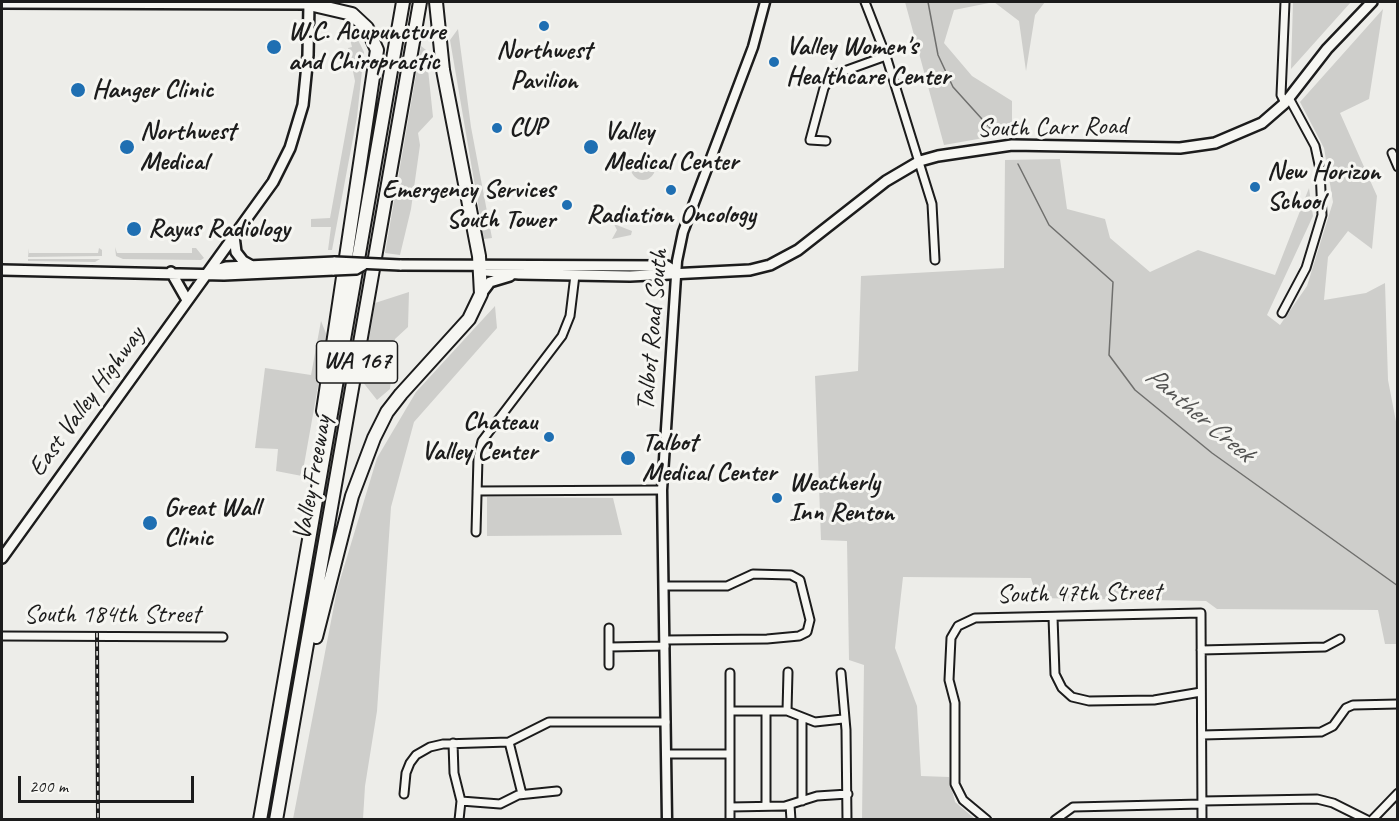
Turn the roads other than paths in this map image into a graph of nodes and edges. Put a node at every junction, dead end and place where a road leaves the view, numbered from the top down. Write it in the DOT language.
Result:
graph roads {
  1 [pos="312,2"];
  2 [pos="402,2"];
  3 [pos="414,2"];
  4 [pos="420,2"];
  5 [pos="436,2"];
  6 [pos="765,2"];
  7 [pos="865,2"];
  8 [pos="1285,2"];
  9 [pos="1371,2"];
  10 [pos="2,3"];
  11 [pos="886,57"];
  12 [pos="1287,100"];
  13 [pos="826,141"];
  14 [pos="1392,153"];
  15 [pos="920,161"];
  16 [pos="1398,167"];
  17 [pos="234,236"];
  18 [pos="934,260"];
  19 [pos="252,266"];
  20 [pos="335,266"];
  21 [pos="480,267"];
  22 [pos="2,270"];
  23 [pos="171,272"];
  24 [pos="208,272"];
  25 [pos="676,272"];
  26 [pos="519,274"];
  27 [pos="575,275"];
  28 [pos="481,294"];
  29 [pos="187,300"];
  30 [pos="1282,313"];
  31 [pos="662,490"];
  32 [pos="477,491"];
  33 [pos="312,520"];
  34 [pos="476,532"];
  35 [pos="2,558"];
  36 [pos="664,586"];
  37 [pos="1053,616"];
  38 [pos="609,628"];
  39 [pos="2,636"];
  40 [pos="223,637"];
  41 [pos="1340,639"];
  42 [pos="665,643"];
  43 [pos="609,646"];
  44 [pos="1201,650"];
  45 [pos="609,665"];
  46 [pos="788,672"];
  47 [pos="841,673"];
  48 [pos="730,674"];
  49 [pos="1201,692"];
  50 [pos="1398,704"];
  51 [pos="730,711"];
  52 [pos="766,711"];
  53 [pos="787,711"];
  54 [pos="802,718"];
  55 [pos="843,719"];
  56 [pos="294,722"];
  57 [pos="666,722"];
  58 [pos="1202,735"];
  59 [pos="509,742"];
  60 [pos="453,743"];
  61 [pos="666,754"];
  62 [pos="728,754"];
  63 [pos="557,791"];
  64 [pos="1398,793"];
  65 [pos="404,794"];
  66 [pos="522,794"];
  67 [pos="848,794"];
  68 [pos="461,801"];
  69 [pos="802,801"];
  70 [pos="1202,802"];
  71 [pos="790,805"];
  72 [pos="766,806"];
  73 [pos="729,807"];
  74 [pos="260,819"];
  75 [pos="271,819"];
  76 [pos="276,819"];
  77 [pos="459,819"];
  78 [pos="667,819"];
  79 [pos="730,819"];
  80 [pos="791,819"];
  81 [pos="847,819"];
  82 [pos="987,819"];
  83 [pos="1055,819"];
  84 [pos="1202,819"];
  85 [pos="1367,819"];
  86 [pos="1372,819"];
  1 -- 10 [label="main road"];
  1 -- 17 [label="main road, East Valley Highway"];
  1 -- 33 [label="highway"];
  2 -- 33 [label="highway, Valley Freeway / WA 167"];
  3 -- 75 [label="highway"];
  4 -- 56 [label="highway, Valley Freeway / WA 167"];
  5 -- 21 [label="highway"];
  6 -- 25 [label="street, Talbot Road South"];
  7 -- 11 [label="street"];
  8 -- 12 [label="street"];
  9 -- 12 [label="main road, South Carr Road"];
  11 -- 13 [label="street"];
  11 -- 15 [label="street"];
  12 -- 15 [label="main road, South Carr Road"];
  12 -- 30 [label="street"];
  14 -- 16 [label="street"];
  15 -- 18 [label="street"];
  15 -- 25 [label="main road, South Carr Road"];
  17 -- 19 [label="main road"];
  17 -- 24 [label="main road, East Valley Highway"];
  19 -- 20 [label="main road"];
  19 -- 24 [label="main road"];
  20 -- 21 [label="main road, bridge"];
  20 -- 24 [label="main road"];
  21 -- 25 [label="main road"];
  21 -- 26 [label="main road"];
  21 -- 28 [label="highway"];
  22 -- 23 [label="main road"];
  23 -- 24 [label="main road"];
  23 -- 29 [label="main road"];
  24 -- 29 [label="main road, East Valley Highway"];
  25 -- 27 [label="main road"];
  25 -- 31 [label="street, Talbot Road South"];
  26 -- 27 [label="main road"];
  26 -- 28 [label="main road"];
  27 -- 32 [label="street"];
  28 -- 56 [label="highway"];
  29 -- 35 [label="main road, East Valley Highway"];
  31 -- 32 [label="street"];
  31 -- 36 [label="street, Talbot Road South"];
  32 -- 34 [label="street"];
  33 -- 74 [label="highway, Valley Freeway / WA 167"];
  36 -- 42 [label="street, Talbot Road South"];
  36 -- 42 [label="street"];
  37 -- 44 [label="street, South 47th Street"];
  37 -- 49 [label="street"];
  37 -- 82 [label="street, South 47th Street"];
  38 -- 43 [label="street"];
  39 -- 40 [label="street, South 184th Street"];
  41 -- 44 [label="street"];
  42 -- 43 [label="street"];
  42 -- 57 [label="street, Talbot Road South"];
  43 -- 45 [label="street"];
  44 -- 49 [label="street"];
  46 -- 53 [label="street"];
  47 -- 55 [label="street"];
  48 -- 51 [label="street"];
  49 -- 58 [label="street"];
  50 -- 58 [label="street"];
  51 -- 52 [label="street"];
  51 -- 62 [label="street"];
  52 -- 53 [label="street"];
  52 -- 72 [label="street"];
  53 -- 54 [label="street"];
  54 -- 55 [label="street"];
  54 -- 69 [label="street"];
  55 -- 67 [label="street"];
  56 -- 76 [label="highway, Valley Freeway / WA 167"];
  57 -- 59 [label="street"];
  57 -- 61 [label="street, Talbot Road South"];
  58 -- 70 [label="street"];
  59 -- 60 [label="street"];
  59 -- 66 [label="street"];
  60 -- 65 [label="street"];
  60 -- 68 [label="street"];
  61 -- 62 [label="street"];
  61 -- 78 [label="street, Talbot Road South"];
  62 -- 73 [label="street"];
  63 -- 66 [label="street"];
  64 -- 86 [label="street"];
  66 -- 68 [label="street"];
  67 -- 69 [label="street"];
  67 -- 81 [label="street"];
  68 -- 77 [label="street"];
  69 -- 71 [label="street"];
  70 -- 83 [label="street"];
  70 -- 84 [label="street"];
  70 -- 85 [label="street"];
  71 -- 72 [label="street"];
  71 -- 80 [label="street"];
  72 -- 73 [label="street"];
  73 -- 79 [label="street"];
}
